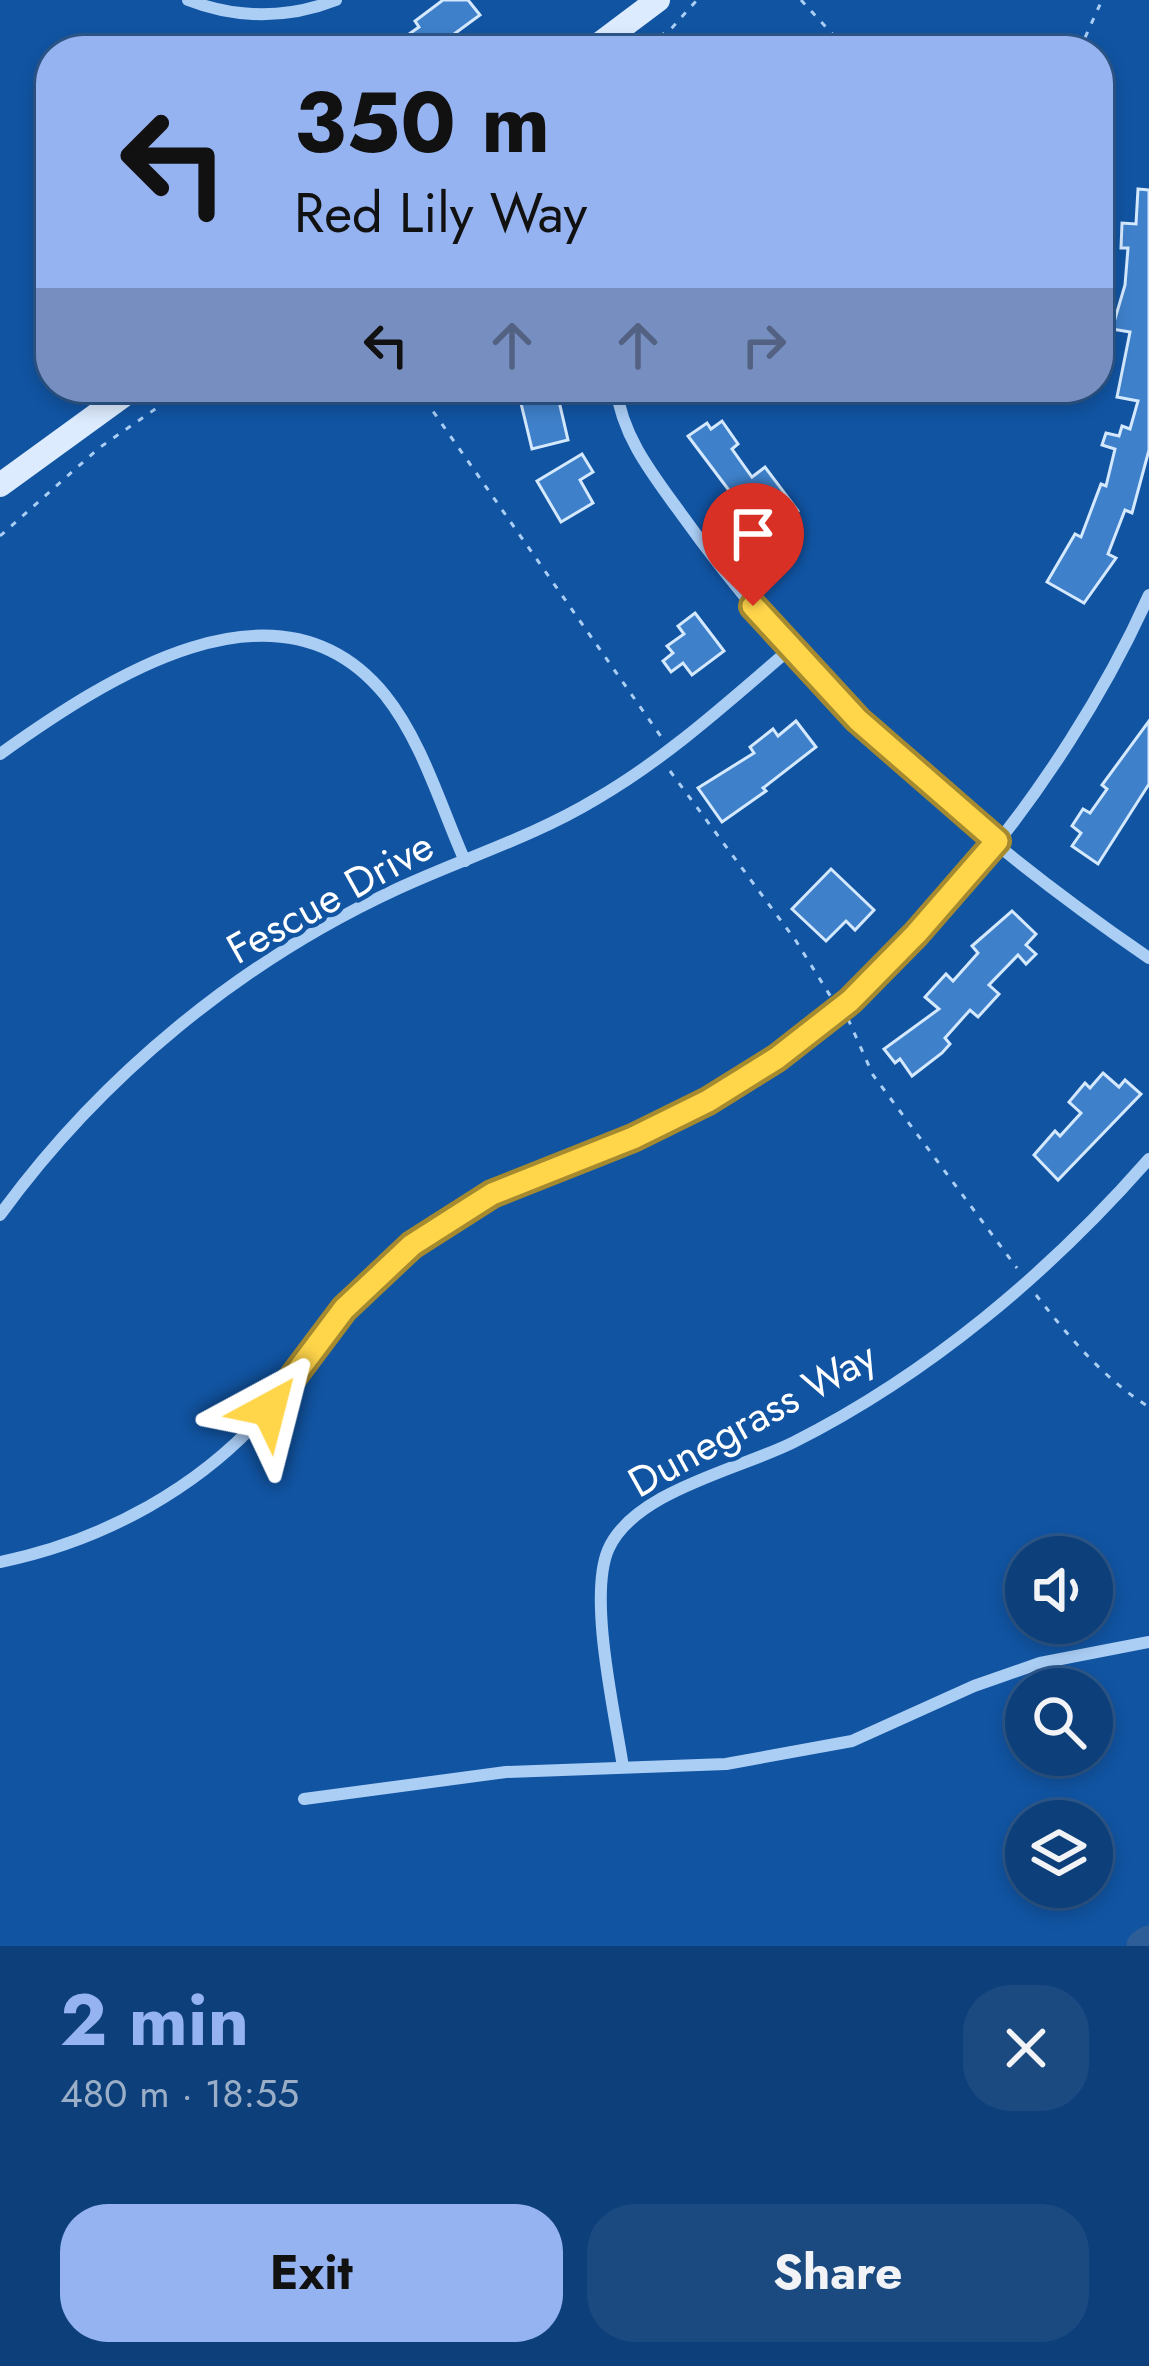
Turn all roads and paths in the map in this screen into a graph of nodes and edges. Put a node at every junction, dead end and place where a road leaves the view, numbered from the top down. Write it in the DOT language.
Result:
graph roads {
  1 [pos="188,0"];
  2 [pos="336,0"];
  3 [pos="658,0"];
  4 [pos="697,0"];
  5 [pos="801,0"];
  6 [pos="1102,0"];
  7 [pos="610,36"];
  8 [pos="659,36"];
  9 [pos="834,36"];
  10 [pos="1086,36"];
  11 [pos="114,402"];
  12 [pos="166,402"];
  13 [pos="426,402"];
  14 [pos="619,402"];
  15 [pos="0,485"];
  16 [pos="0,536"];
  17 [pos="1149,595"];
  18 [pos="790,650"];
  19 [pos="665,753"];
  20 [pos="0,754"];
  21 [pos="997,841"];
  22 [pos="465,861"];
  23 [pos="1149,958"];
  24 [pos="840,1009"];
  25 [pos="1149,1159"];
  26 [pos="0,1214"];
  27 [pos="1025,1282"];
  28 [pos="1149,1407"];
  29 [pos="0,1562"];
  30 [pos="1149,1642"];
  31 [pos="623,1767"];
  32 [pos="304,1799"];
  1 -- 2 [label="street"];
  3 -- 7 [label="street"];
  4 -- 8 [label="path"];
  5 -- 9 [label="path"];
  6 -- 10 [label="path"];
  11 -- 15 [label="street"];
  12 -- 16 [label="path"];
  13 -- 19 [label="path"];
  14 -- 18 [label="street"];
  17 -- 21 [label="street"];
  18 -- 19 [label="street, Fescue Drive"];
  18 -- 21 [label="street"];
  19 -- 22 [label="street, Fescue Drive"];
  19 -- 24 [label="path"];
  20 -- 22 [label="street"];
  21 -- 23 [label="street"];
  21 -- 24 [label="street"];
  22 -- 26 [label="street, Fescue Drive"];
  24 -- 27 [label="path"];
  24 -- 29 [label="street"];
  25 -- 27 [label="street, Dunegrass Way"];
  27 -- 28 [label="path"];
  27 -- 31 [label="street, Dunegrass Way"];
  30 -- 31 [label="street"];
  31 -- 32 [label="street"];
}
